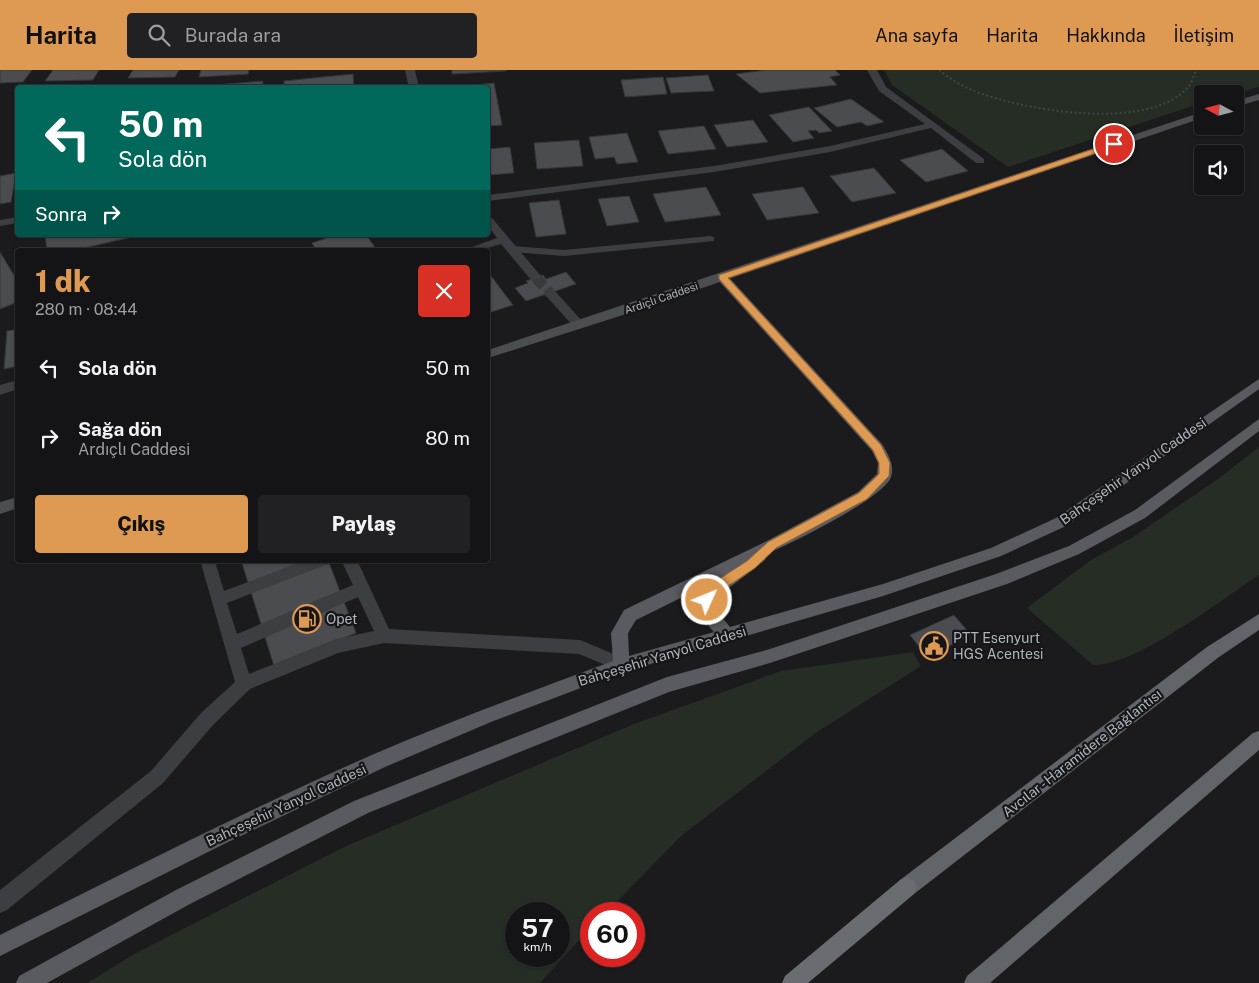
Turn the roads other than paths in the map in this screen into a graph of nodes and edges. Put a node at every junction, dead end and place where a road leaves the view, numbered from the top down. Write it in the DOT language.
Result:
graph roads {
  1 [pos="410,70"];
  2 [pos="872,70"];
  3 [pos="413,85"];
  4 [pos="1259,96"];
  5 [pos="1244,101"];
  6 [pos="1194,118"];
  7 [pos="933,125"];
  8 [pos="980,161"];
  9 [pos="490,198"];
  10 [pos="15,220"];
  11 [pos="490,222"];
  12 [pos="0,223"];
  13 [pos="504,239"];
  14 [pos="710,239"];
  15 [pos="476,248"];
  16 [pos="512,249"];
  17 [pos="722,277"];
  18 [pos="536,278"];
  19 [pos="550,293"];
  20 [pos="579,325"];
  21 [pos="490,353"];
  22 [pos="1259,383"];
  23 [pos="15,385"];
  24 [pos="0,390"];
  25 [pos="1259,424"];
  26 [pos="15,503"];
  27 [pos="0,508"];
  28 [pos="772,545"];
  29 [pos="207,563"];
  30 [pos="315,563"];
  31 [pos="351,563"];
  32 [pos="363,588"];
  33 [pos="218,600"];
  34 [pos="1259,620"];
  35 [pos="728,635"];
  36 [pos="384,636"];
  37 [pos="232,644"];
  38 [pos="622,665"];
  39 [pos="244,684"];
  40 [pos="1259,740"];
  41 [pos="907,887"];
  42 [pos="0,903"];
  43 [pos="0,946"];
  44 [pos="26,983"];
  45 [pos="792,983"];
  46 [pos="974,983"];
  1 -- 3 [label="street"];
  2 -- 7 [label="street"];
  4 -- 5 [label="main road"];
  6 -- 17 [label="main road, Ardıçlı Caddesi"];
  7 -- 8 [label="street"];
  7 -- 9 [label="street"];
  10 -- 12 [label="street"];
  11 -- 13 [label="street"];
  13 -- 15 [label="street"];
  13 -- 16 [label="street"];
  14 -- 16 [label="street"];
  16 -- 18 [label="street"];
  17 -- 20 [label="main road, Ardıçlı Caddesi"];
  17 -- 28 [label="main road"];
  19 -- 20 [label="street"];
  20 -- 21 [label="main road, Ardıçlı Caddesi"];
  22 -- 35 [label="main road, Bahçeşehir Yanyol Caddesi"];
  23 -- 24 [label="street"];
  25 -- 44 [label="main road"];
  26 -- 27 [label="main road"];
  28 -- 35 [label="main road"];
  28 -- 38 [label="main road"];
  29 -- 33 [label="street"];
  30 -- 33 [label="street"];
  31 -- 32 [label="street"];
  32 -- 36 [label="street"];
  32 -- 37 [label="street"];
  33 -- 37 [label="street"];
  34 -- 41 [label="highway, Avcılar - Haramidere Bağlantısı"];
  35 -- 38 [label="main road, Bahçeşehir Yanyol Caddesi"];
  36 -- 38 [label="street"];
  36 -- 39 [label="street"];
  37 -- 39 [label="street"];
  38 -- 43 [label="main road, Bahçeşehir Yanyol Caddesi"];
  39 -- 42 [label="street"];
  40 -- 46 [label="highway"];
  41 -- 45 [label="highway"];
}
